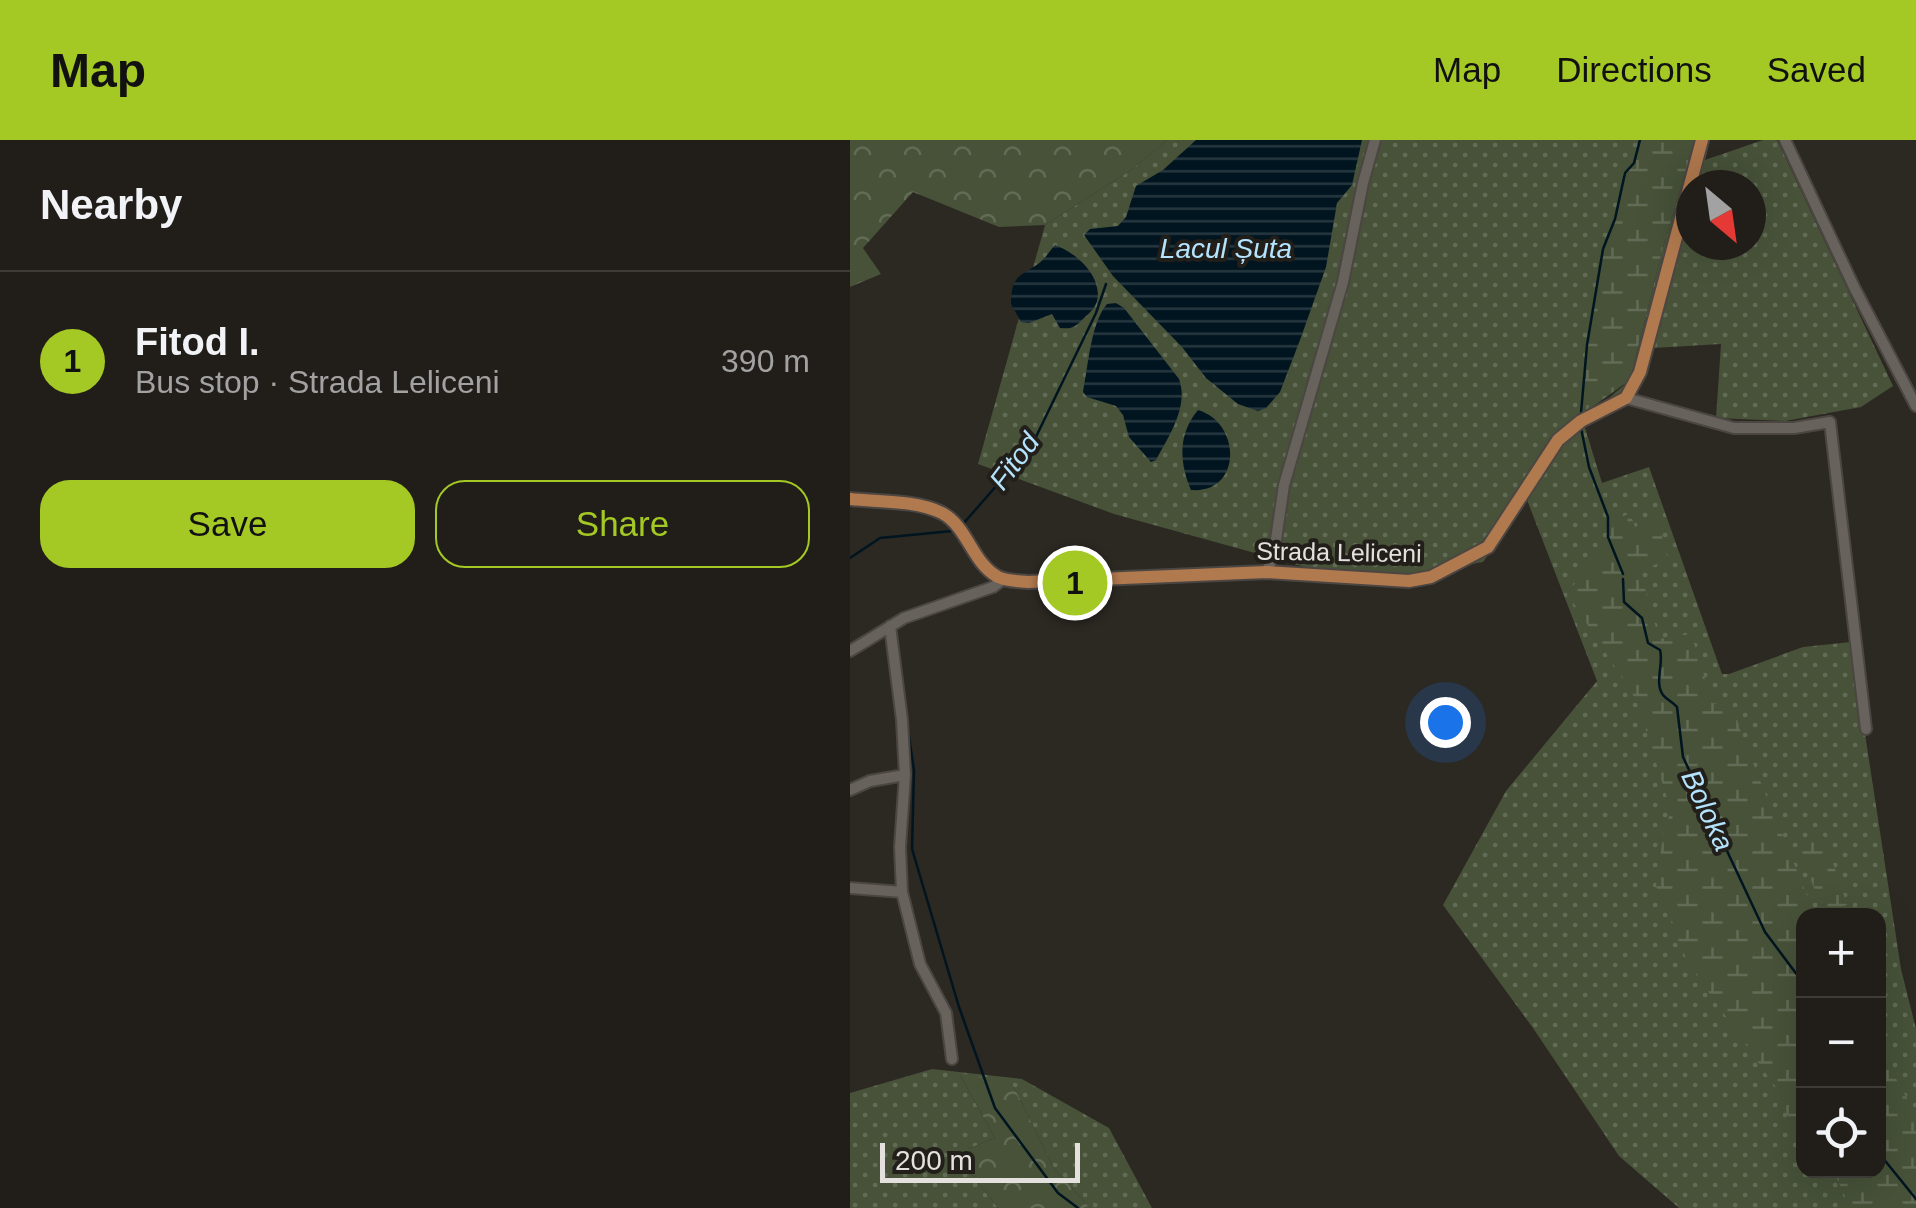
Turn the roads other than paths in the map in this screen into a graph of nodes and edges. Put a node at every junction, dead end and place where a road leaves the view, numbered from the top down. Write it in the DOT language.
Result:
graph roads {
  1 [pos="1375,140"];
  2 [pos="1702,140"];
  3 [pos="1784,140"];
  4 [pos="1626,398"];
  5 [pos="1916,406"];
  6 [pos="850,498"];
  7 [pos="1268,572"];
  8 [pos="1003,579"];
  9 [pos="890,626"];
  10 [pos="850,651"];
  11 [pos="1866,728"];
  12 [pos="905,775"];
  13 [pos="850,790"];
  14 [pos="850,888"];
  15 [pos="902,892"];
  16 [pos="952,1060"];
  1 -- 7 [label="street"];
  2 -- 4 [label="main road"];
  3 -- 5 [label="street"];
  4 -- 7 [label="main road, Strada Leliceni"];
  4 -- 11 [label="street"];
  6 -- 8 [label="main road"];
  7 -- 8 [label="main road, Strada Leliceni"];
  8 -- 9 [label="street"];
  9 -- 10 [label="street"];
  9 -- 12 [label="street"];
  12 -- 13 [label="street"];
  12 -- 15 [label="street"];
  14 -- 15 [label="street"];
  15 -- 16 [label="street"];
}
